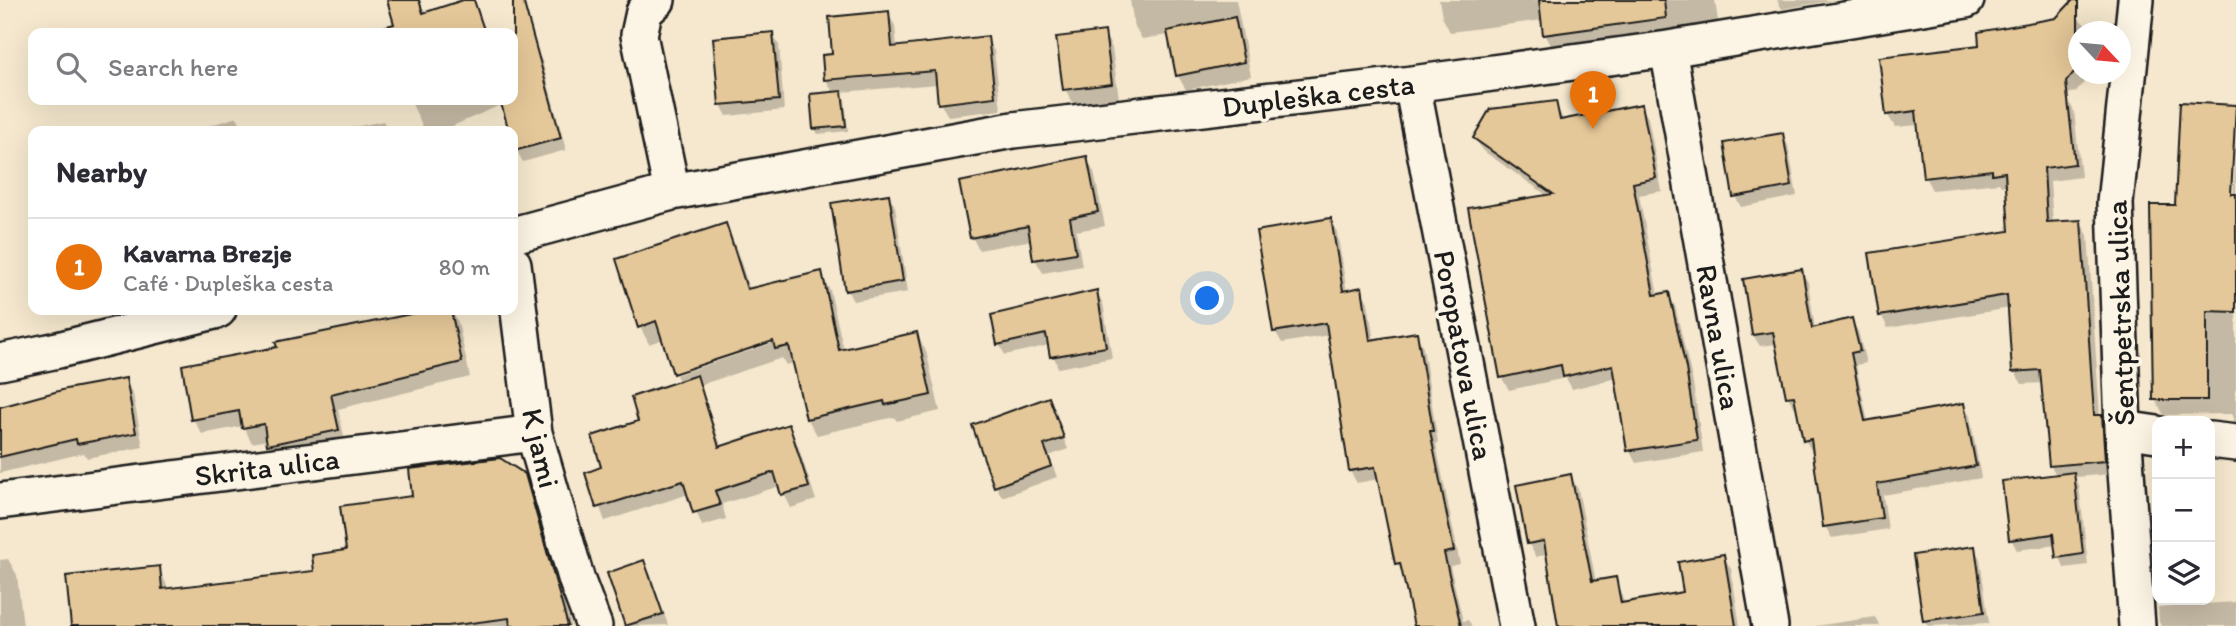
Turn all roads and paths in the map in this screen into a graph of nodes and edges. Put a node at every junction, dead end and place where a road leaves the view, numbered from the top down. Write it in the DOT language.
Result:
graph roads {
  1 [pos="657,0"];
  2 [pos="1966,0"];
  3 [pos="2136,0"];
  4 [pos="1668,49"];
  5 [pos="1412,85"];
  6 [pos="672,192"];
  7 [pos="518,234"];
  8 [pos="518,304"];
  9 [pos="198,315"];
  10 [pos="0,362"];
  11 [pos="2123,429"];
  12 [pos="534,433"];
  13 [pos="2152,433"];
  14 [pos="2215,441"];
  15 [pos="2236,443"];
  16 [pos="0,502"];
  17 [pos="594,626"];
  18 [pos="1517,626"];
  19 [pos="1770,626"];
  20 [pos="2137,626"];
  1 -- 6 [label="street"];
  2 -- 4 [label="street, Dupleška cesta"];
  3 -- 11 [label="street, Šentpetrska ulica"];
  4 -- 5 [label="street, Dupleška cesta"];
  4 -- 19 [label="street, Ravna ulica"];
  5 -- 6 [label="street, Dupleška cesta"];
  5 -- 18 [label="street, Poropatova ulica"];
  6 -- 7 [label="street, Dupleška cesta"];
  8 -- 12 [label="street, K jami"];
  9 -- 10 [label="street"];
  11 -- 13 [label="street"];
  11 -- 20 [label="street, Šentpetrska ulica"];
  12 -- 16 [label="street, Skrita ulica"];
  12 -- 17 [label="street, K jami"];
  14 -- 15 [label="street"];
}
